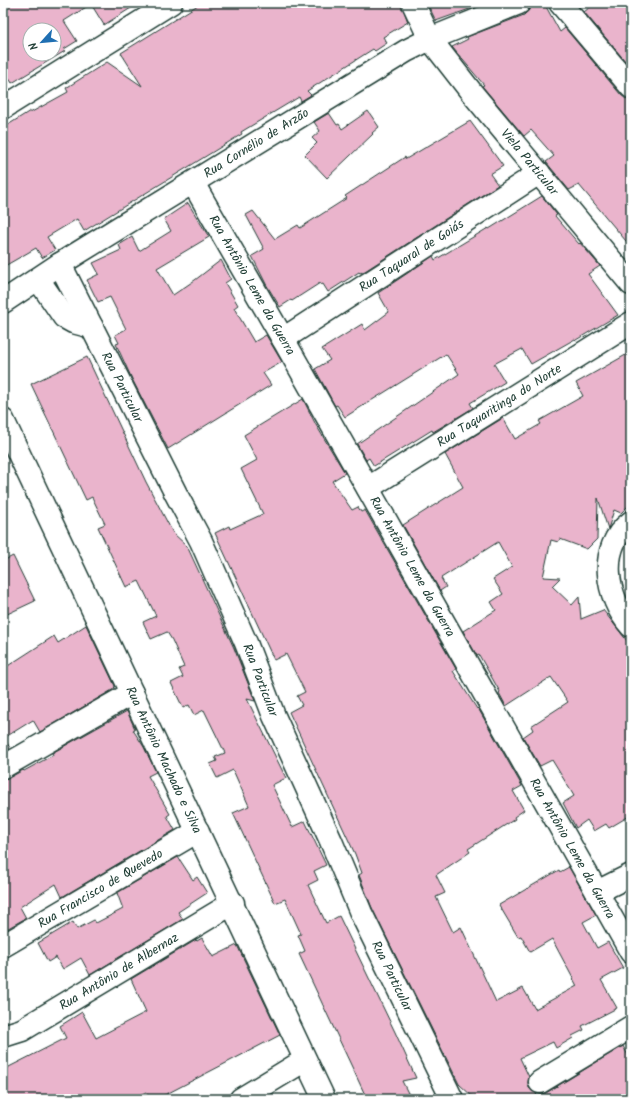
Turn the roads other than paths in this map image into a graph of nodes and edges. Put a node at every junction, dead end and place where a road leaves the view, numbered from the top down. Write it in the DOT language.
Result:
graph roads {
  1 [pos="171,3"];
  2 [pos="413,3"];
  3 [pos="519,3"];
  4 [pos="560,3"];
  5 [pos="430,39"];
  6 [pos="631,88"];
  7 [pos="3,108"];
  8 [pos="539,173"];
  9 [pos="193,183"];
  10 [pos="60,264"];
  11 [pos="38,279"];
  12 [pos="631,284"];
  13 [pos="3,302"];
  14 [pos="631,323"];
  15 [pos="92,326"];
  16 [pos="283,339"];
  17 [pos="3,420"];
  18 [pos="368,488"];
  19 [pos="631,522"];
  20 [pos="631,626"];
  21 [pos="132,694"];
  22 [pos="3,767"];
  23 [pos="198,831"];
  24 [pos="631,875"];
  25 [pos="597,892"];
  26 [pos="233,903"];
  27 [pos="3,946"];
  28 [pos="631,952"];
  29 [pos="631,1027"];
  30 [pos="3,1036"];
  31 [pos="305,1060"];
  32 [pos="540,1082"];
  33 [pos="242,1099"];
  34 [pos="324,1099"];
  35 [pos="452,1099"];
  1 -- 7 [label="street"];
  2 -- 5 [label="street, Viela Particular"];
  3 -- 5 [label="street, Rua Cornélio de Arzão"];
  4 -- 6 [label="street"];
  5 -- 8 [label="street, Viela Particular"];
  5 -- 9 [label="street, Rua Cornélio de Arzão"];
  8 -- 12 [label="street, Viela Particular"];
  8 -- 16 [label="street, Rua Taquaral de Goiás"];
  9 -- 10 [label="street, Rua Cornélio de Arzão"];
  9 -- 16 [label="street, Rua Antônio Leme da Guerra"];
  10 -- 11 [label="street, Rua Cornélio de Arzão"];
  10 -- 15 [label="street, Rua Particular"];
  11 -- 13 [label="street, Rua Cornélio de Arzão"];
  11 -- 15 [label="street"];
  14 -- 18 [label="street, Rua Taquaritinga do Norte"];
  15 -- 35 [label="street, Rua Particular"];
  16 -- 18 [label="street, Rua Antônio Leme da Guerra"];
  17 -- 21 [label="street, Rua Antônio Machado e Silva"];
  18 -- 25 [label="street, Rua Antônio Leme da Guerra"];
  19 -- 20 [label="street"];
  21 -- 22 [label="street"];
  21 -- 23 [label="street, Rua Antônio Machado e Silva"];
  23 -- 26 [label="street, Rua Antônio Machado e Silva"];
  23 -- 27 [label="street, Rua Francisco de Quevedo"];
  24 -- 25 [label="street"];
  25 -- 28 [label="street, Rua Antônio Leme da Guerra"];
  26 -- 30 [label="street, Rua Antônio de Albernaz"];
  26 -- 31 [label="street, Rua Antônio Machado e Silva"];
  29 -- 32 [label="street"];
  31 -- 33 [label="street"];
  31 -- 34 [label="street, Rua Antônio Machado e Silva"];
}
